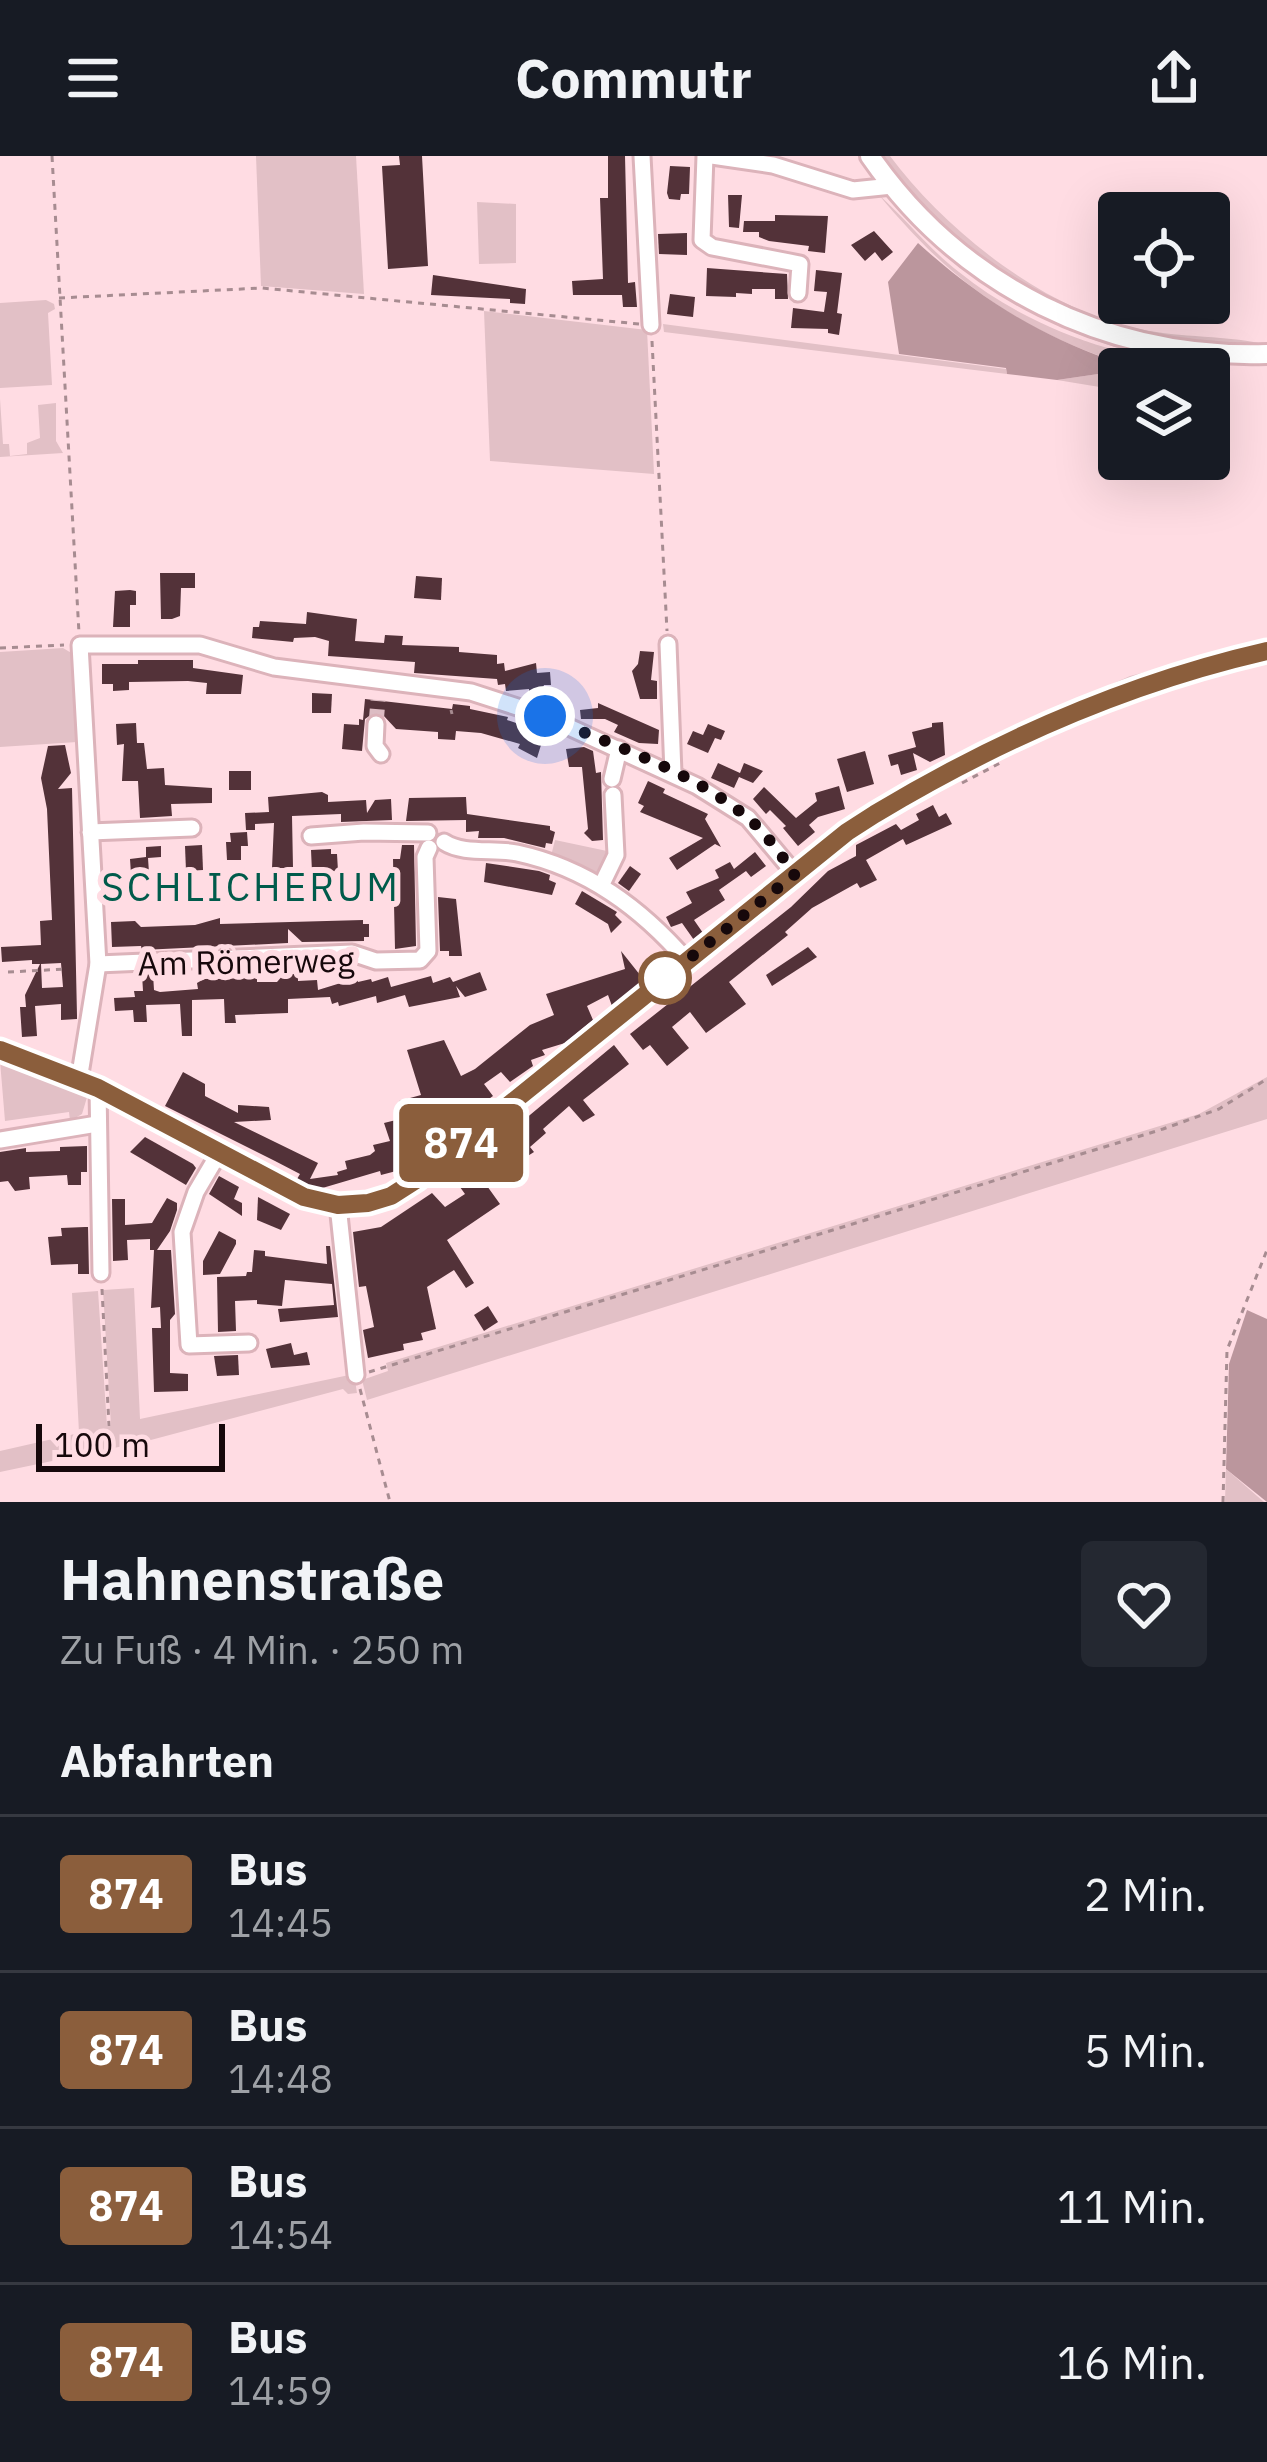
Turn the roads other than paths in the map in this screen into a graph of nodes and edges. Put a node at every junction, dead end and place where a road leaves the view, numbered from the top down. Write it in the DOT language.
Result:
graph roads {
  1 [pos="642,156"];
  2 [pos="709,156"];
  3 [pos="870,156"];
  4 [pos="892,186"];
  5 [pos="798,293"];
  6 [pos="651,325"];
  7 [pos="1267,354"];
  8 [pos="668,644"];
  9 [pos="1267,651"];
  10 [pos="376,724"];
  11 [pos="619,749"];
  12 [pos="381,754"];
  13 [pos="674,773"];
  14 [pos="192,828"];
  15 [pos="90,832"];
  16 [pos="311,836"];
  17 [pos="433,841"];
  18 [pos="795,874"];
  19 [pos="602,884"];
  20 [pos="687,961"];
  21 [pos="98,964"];
  22 [pos="0,1050"];
  23 [pos="79,1080"];
  24 [pos="98,1088"];
  25 [pos="97,1124"];
  26 [pos="0,1140"];
  27 [pos="219,1153"];
  28 [pos="338,1205"];
  29 [pos="101,1274"];
  30 [pos="249,1343"];
  31 [pos="356,1376"];
  1 -- 6 [label="street"];
  2 -- 4 [label="street"];
  2 -- 5 [label="street"];
  3 -- 4 [label="main road"];
  4 -- 7 [label="main road"];
  8 -- 13 [label="street"];
  9 -- 18 [label="street"];
  10 -- 12 [label="street"];
  11 -- 13 [label="street"];
  11 -- 15 [label="street"];
  11 -- 19 [label="street"];
  13 -- 18 [label="street"];
  14 -- 15 [label="street"];
  15 -- 21 [label="street"];
  16 -- 17 [label="street"];
  17 -- 19 [label="street"];
  17 -- 21 [label="street, Am Römerweg"];
  18 -- 20 [label="street"];
  19 -- 20 [label="street"];
  20 -- 28 [label="street"];
  21 -- 23 [label="street"];
  22 -- 23 [label="street"];
  23 -- 24 [label="street"];
  24 -- 25 [label="street"];
  24 -- 27 [label="street"];
  25 -- 26 [label="street"];
  25 -- 29 [label="street"];
  27 -- 28 [label="street"];
  27 -- 30 [label="street"];
  28 -- 31 [label="street"];
}
